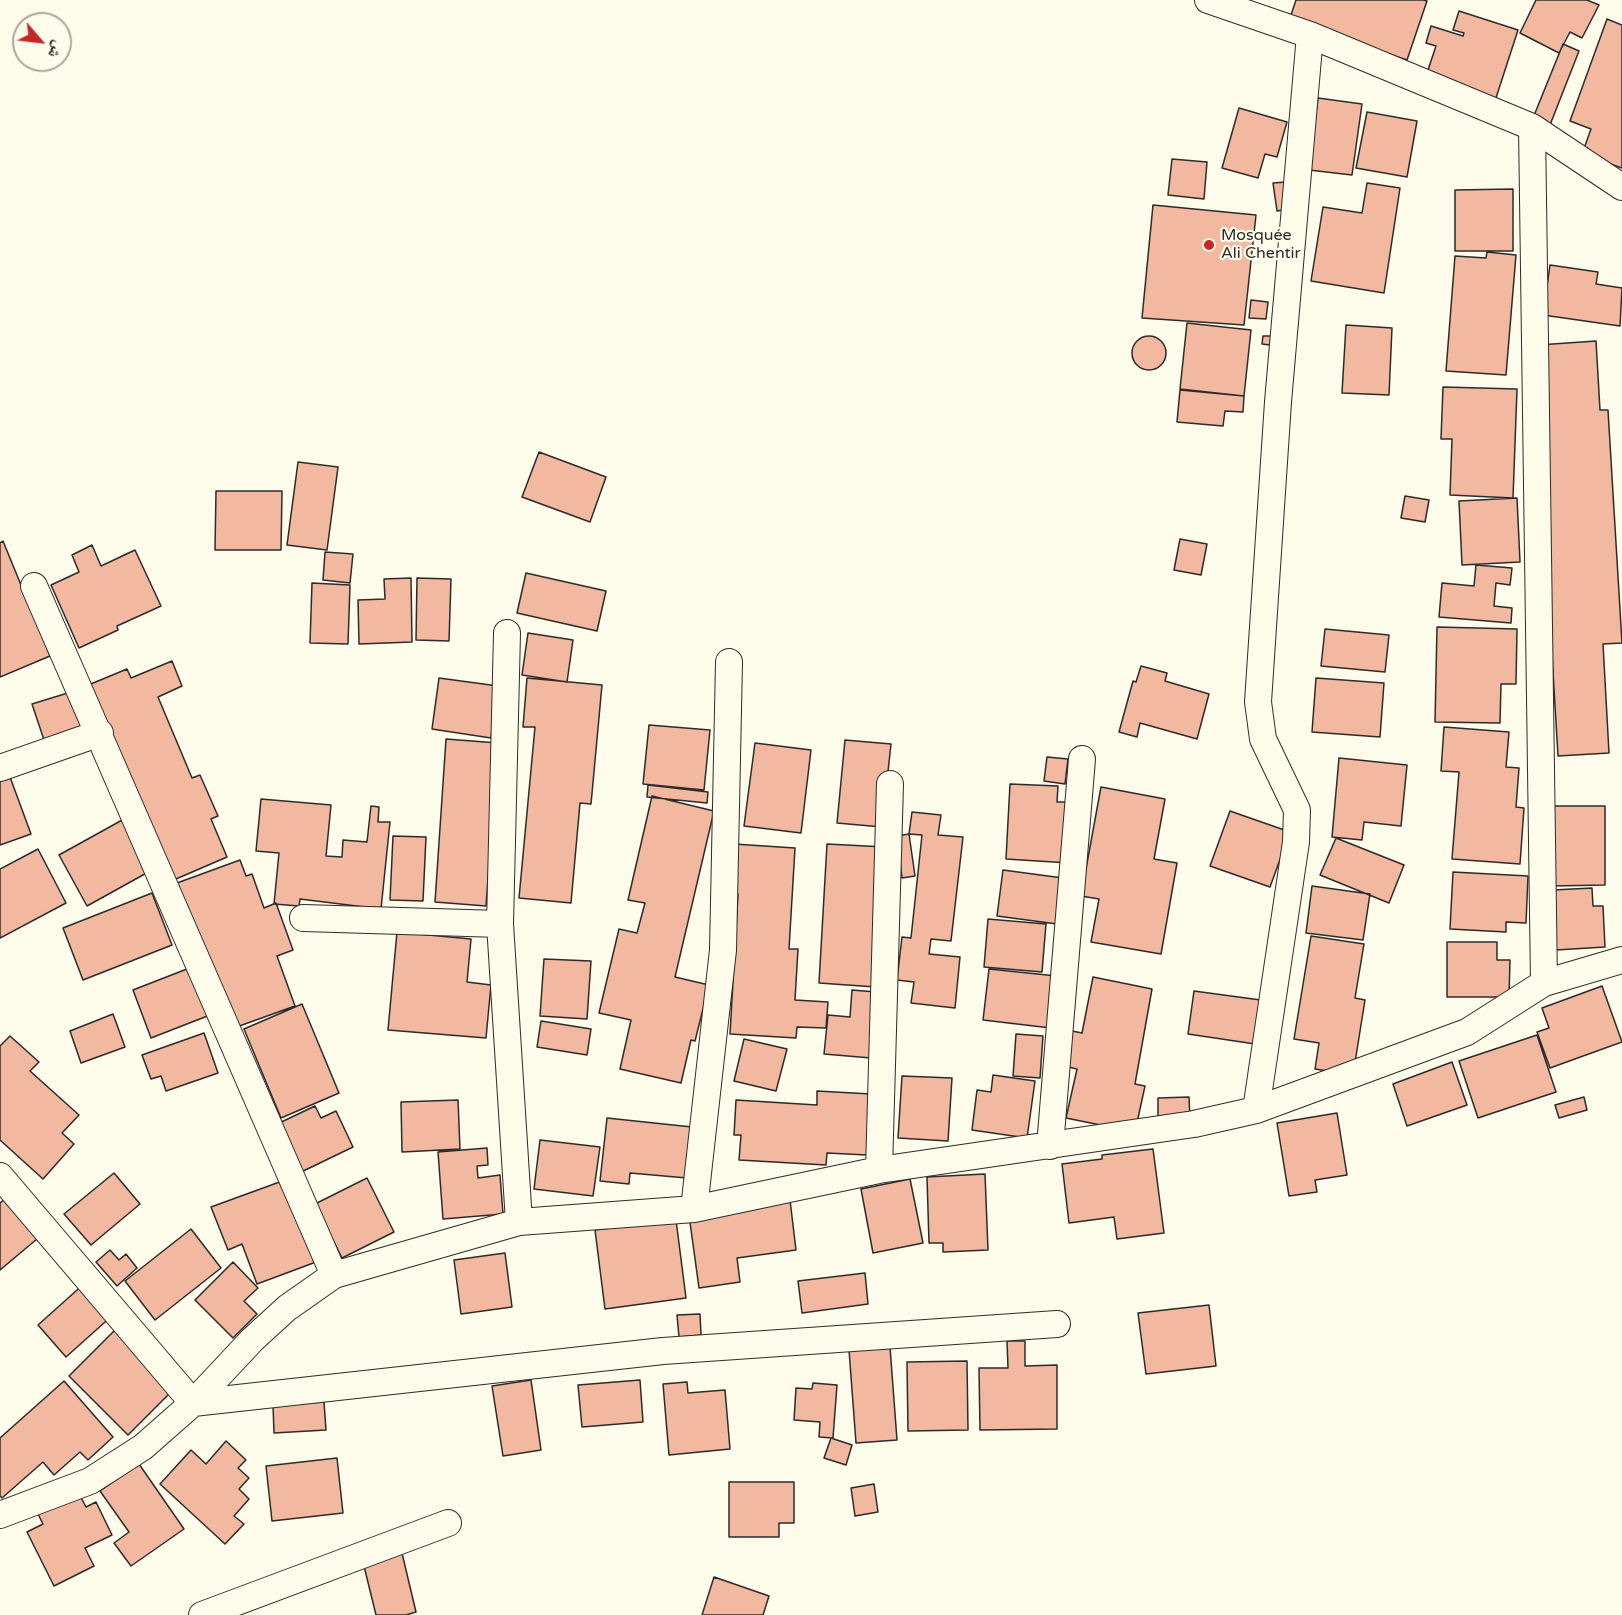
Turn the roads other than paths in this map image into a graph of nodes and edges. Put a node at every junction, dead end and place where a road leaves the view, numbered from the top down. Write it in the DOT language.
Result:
graph roads {
  1 [pos="1208,0"];
  2 [pos="1274,12"];
  3 [pos="1310,35"];
  4 [pos="1532,128"];
  5 [pos="1622,187"];
  6 [pos="34,586"];
  7 [pos="507,633"];
  8 [pos="729,662"];
  9 [pos="100,733"];
  10 [pos="1082,759"];
  11 [pos="0,768"];
  12 [pos="890,784"];
  13 [pos="303,918"];
  14 [pos="500,924"];
  15 [pos="1622,960"];
  16 [pos="1544,983"];
  17 [pos="1256,1110"];
  18 [pos="1050,1146"];
  19 [pos="879,1170"];
  20 [pos="0,1176"];
  21 [pos="693,1209"];
  22 [pos="519,1222"];
  23 [pos="334,1275"];
  24 [pos="1056,1324"];
  25 [pos="194,1403"];
  26 [pos="0,1515"];
  27 [pos="448,1523"];
  28 [pos="202,1615"];
  1 -- 2 [label="street"];
  2 -- 3 [label="street"];
  3 -- 4 [label="street"];
  3 -- 17 [label="street"];
  4 -- 5 [label="street"];
  4 -- 16 [label="street"];
  6 -- 9 [label="street"];
  7 -- 14 [label="street"];
  8 -- 21 [label="street"];
  9 -- 11 [label="street"];
  9 -- 23 [label="street"];
  10 -- 18 [label="street"];
  12 -- 19 [label="street"];
  13 -- 14 [label="street"];
  14 -- 22 [label="street"];
  15 -- 16 [label="street"];
  16 -- 17 [label="street"];
  17 -- 18 [label="street"];
  18 -- 19 [label="street"];
  19 -- 21 [label="street"];
  20 -- 25 [label="street"];
  21 -- 22 [label="street"];
  22 -- 23 [label="street"];
  23 -- 25 [label="street"];
  24 -- 25 [label="street"];
  25 -- 26 [label="street"];
  27 -- 28 [label="street"];
}
